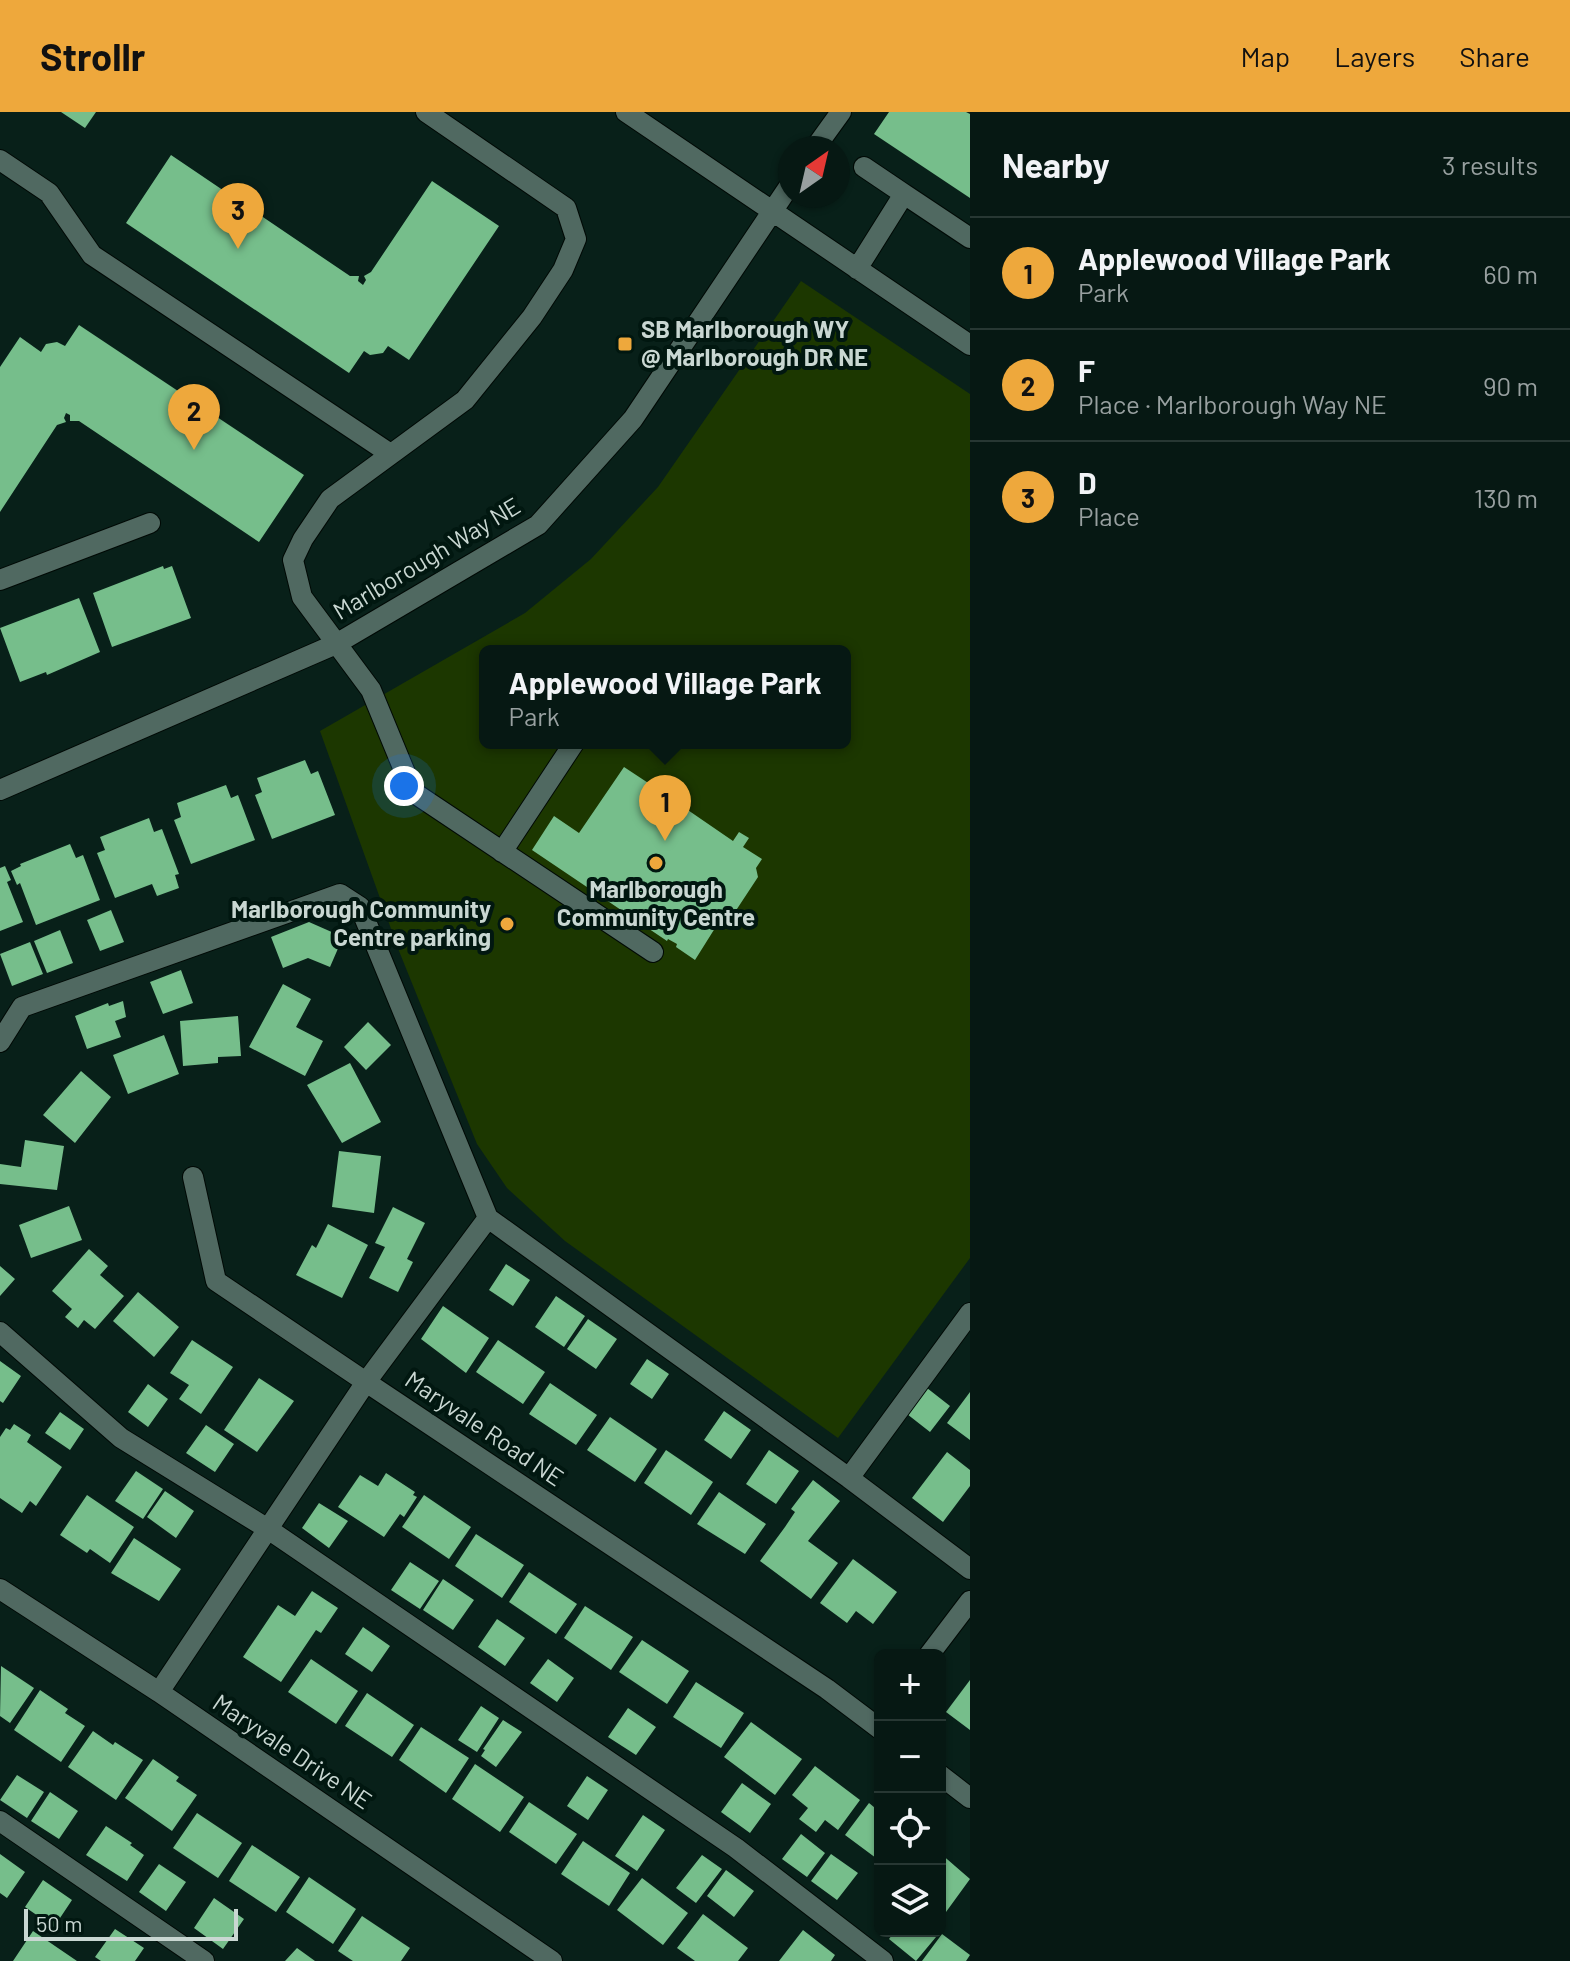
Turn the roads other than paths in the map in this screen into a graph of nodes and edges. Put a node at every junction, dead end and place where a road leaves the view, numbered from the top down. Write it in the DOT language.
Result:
graph roads {
  1 [pos="426,112"];
  2 [pos="626,112"];
  3 [pos="841,112"];
  4 [pos="824,136"];
  5 [pos="0,160"];
  6 [pos="864,167"];
  7 [pos="904,194"];
  8 [pos="778,203"];
  9 [pos="772,212"];
  10 [pos="970,238"];
  11 [pos="857,269"];
  12 [pos="970,345"];
  13 [pos="389,453"];
  14 [pos="150,523"];
  15 [pos="0,580"];
  16 [pos="336,644"];
  17 [pos="570,749"];
  18 [pos="0,790"];
  19 [pos="502,852"];
  20 [pos="653,952"];
  21 [pos="0,1042"];
  22 [pos="193,1177"];
  23 [pos="488,1218"];
  24 [pos="970,1313"];
  25 [pos="0,1332"];
  26 [pos="366,1382"];
  27 [pos="849,1478"];
  28 [pos="268,1529"];
  29 [pos="970,1569"];
  30 [pos="3,1597"];
  31 [pos="970,1601"];
  32 [pos="934,1649"];
  33 [pos="159,1692"];
  34 [pos="874,1722"];
  35 [pos="946,1780"];
  36 [pos="970,1798"];
  37 [pos="0,1821"];
  38 [pos="204,1961"];
  39 [pos="552,1961"];
  40 [pos="883,1961"];
  1 -- 13 [label="street"];
  2 -- 9 [label="street"];
  3 -- 4 [label="street"];
  5 -- 13 [label="street"];
  6 -- 7 [label="street"];
  7 -- 10 [label="street"];
  7 -- 11 [label="street"];
  8 -- 9 [label="street, Marlborough Way NE"];
  9 -- 11 [label="street"];
  9 -- 16 [label="street, Marlborough Way NE"];
  11 -- 12 [label="street"];
  13 -- 16 [label="street"];
  14 -- 15 [label="street"];
  16 -- 18 [label="street, Marlborough Way NE"];
  16 -- 19 [label="street"];
  17 -- 19 [label="street"];
  19 -- 20 [label="street"];
  21 -- 23 [label="street"];
  22 -- 26 [label="street"];
  23 -- 26 [label="street"];
  23 -- 27 [label="street"];
  24 -- 27 [label="street"];
  25 -- 28 [label="street"];
  26 -- 28 [label="street, Maryvale Road NE"];
  26 -- 34 [label="street, Maryvale Road NE"];
  27 -- 29 [label="street"];
  28 -- 33 [label="street, Maryvale Road NE"];
  28 -- 40 [label="street"];
  30 -- 33 [label="street, Maryvale Drive NE"];
  31 -- 32 [label="street"];
  33 -- 39 [label="street, Maryvale Drive NE"];
  35 -- 36 [label="street"];
  37 -- 38 [label="street"];
}
